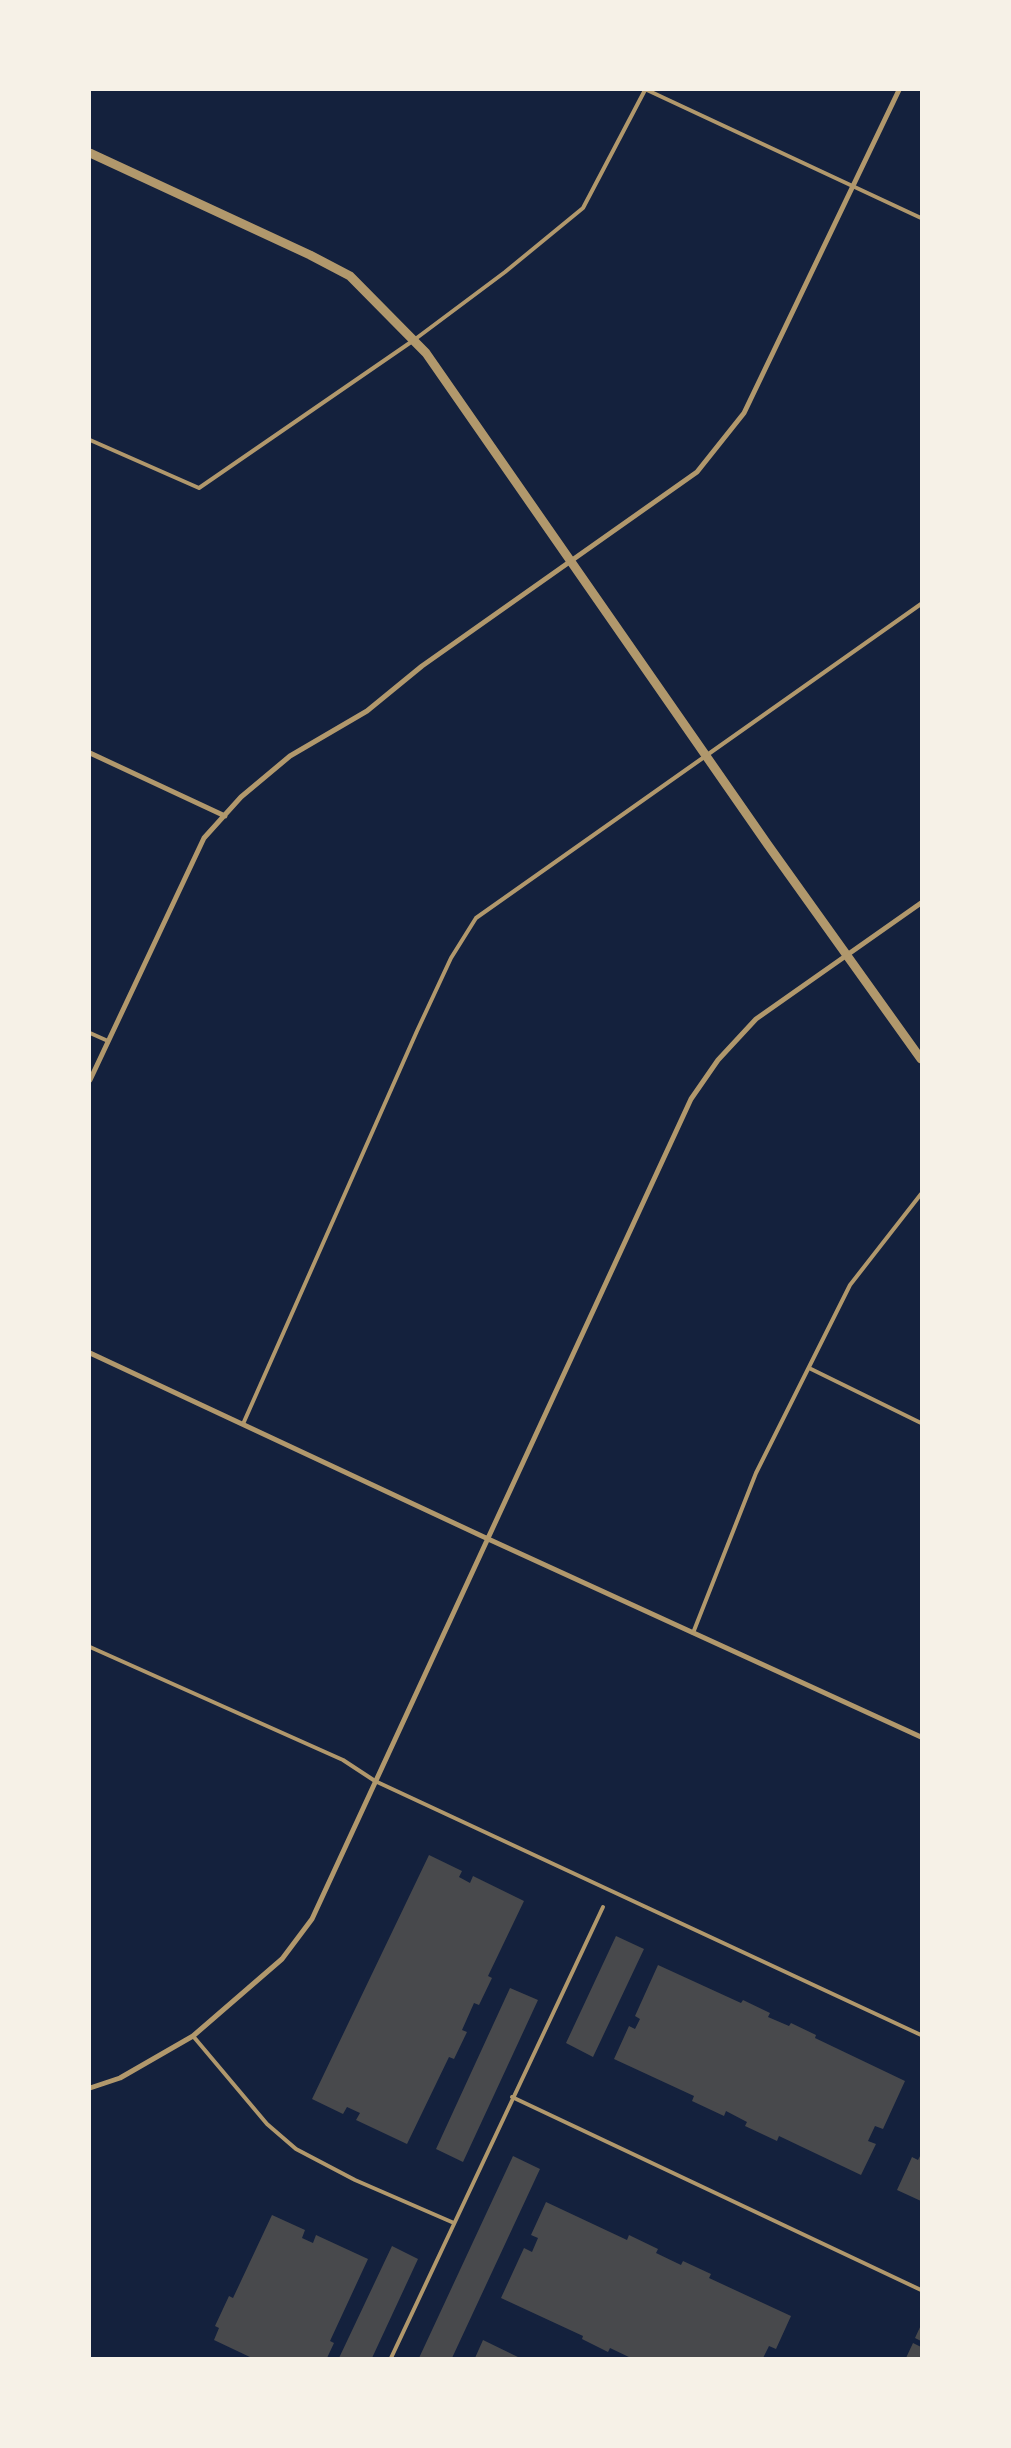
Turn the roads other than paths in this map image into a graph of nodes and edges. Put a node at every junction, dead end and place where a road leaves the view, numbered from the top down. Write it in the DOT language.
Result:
graph roads {
  1 [pos="646,90"];
  2 [pos="899,90"];
  3 [pos="90,153"];
  4 [pos="853,186"];
  5 [pos="921,218"];
  6 [pos="414,340"];
  7 [pos="90,440"];
  8 [pos="571,561"];
  9 [pos="921,604"];
  10 [pos="90,753"];
  11 [pos="705,754"];
  12 [pos="225,816"];
  13 [pos="921,903"];
  14 [pos="847,955"];
  15 [pos="90,1033"];
  16 [pos="108,1041"];
  17 [pos="921,1058"];
  18 [pos="90,1080"];
  19 [pos="921,1194"];
  20 [pos="90,1352"];
  21 [pos="809,1368"];
  22 [pos="921,1423"];
  23 [pos="242,1424"];
  24 [pos="486,1538"];
  25 [pos="693,1633"];
  26 [pos="90,1647"];
  27 [pos="921,1737"];
  28 [pos="375,1781"];
  29 [pos="603,1907"];
  30 [pos="921,2034"];
  31 [pos="193,2036"];
  32 [pos="90,2088"];
  33 [pos="512,2097"];
  34 [pos="454,2223"];
  35 [pos="921,2290"];
  36 [pos="390,2358"];
  1 -- 4 [label="lane"];
  1 -- 6 [label="lane"];
  2 -- 4 [label="street"];
  3 -- 6 [label="street"];
  4 -- 5 [label="lane"];
  4 -- 8 [label="street"];
  6 -- 7 [label="lane"];
  6 -- 8 [label="street"];
  8 -- 11 [label="street"];
  8 -- 12 [label="street"];
  9 -- 11 [label="lane"];
  10 -- 12 [label="street"];
  11 -- 14 [label="street"];
  11 -- 23 [label="lane"];
  12 -- 16 [label="street"];
  13 -- 14 [label="street"];
  14 -- 17 [label="street"];
  14 -- 24 [label="street"];
  15 -- 16 [label="lane"];
  16 -- 18 [label="street"];
  19 -- 21 [label="lane"];
  20 -- 23 [label="street"];
  21 -- 22 [label="lane"];
  21 -- 25 [label="lane"];
  23 -- 24 [label="street"];
  24 -- 25 [label="street"];
  24 -- 28 [label="street"];
  25 -- 27 [label="street"];
  26 -- 28 [label="lane"];
  28 -- 30 [label="lane"];
  28 -- 31 [label="street"];
  29 -- 33 [label="lane"];
  31 -- 32 [label="street"];
  31 -- 34 [label="lane"];
  33 -- 34 [label="lane"];
  33 -- 35 [label="lane"];
  34 -- 36 [label="lane"];
}
